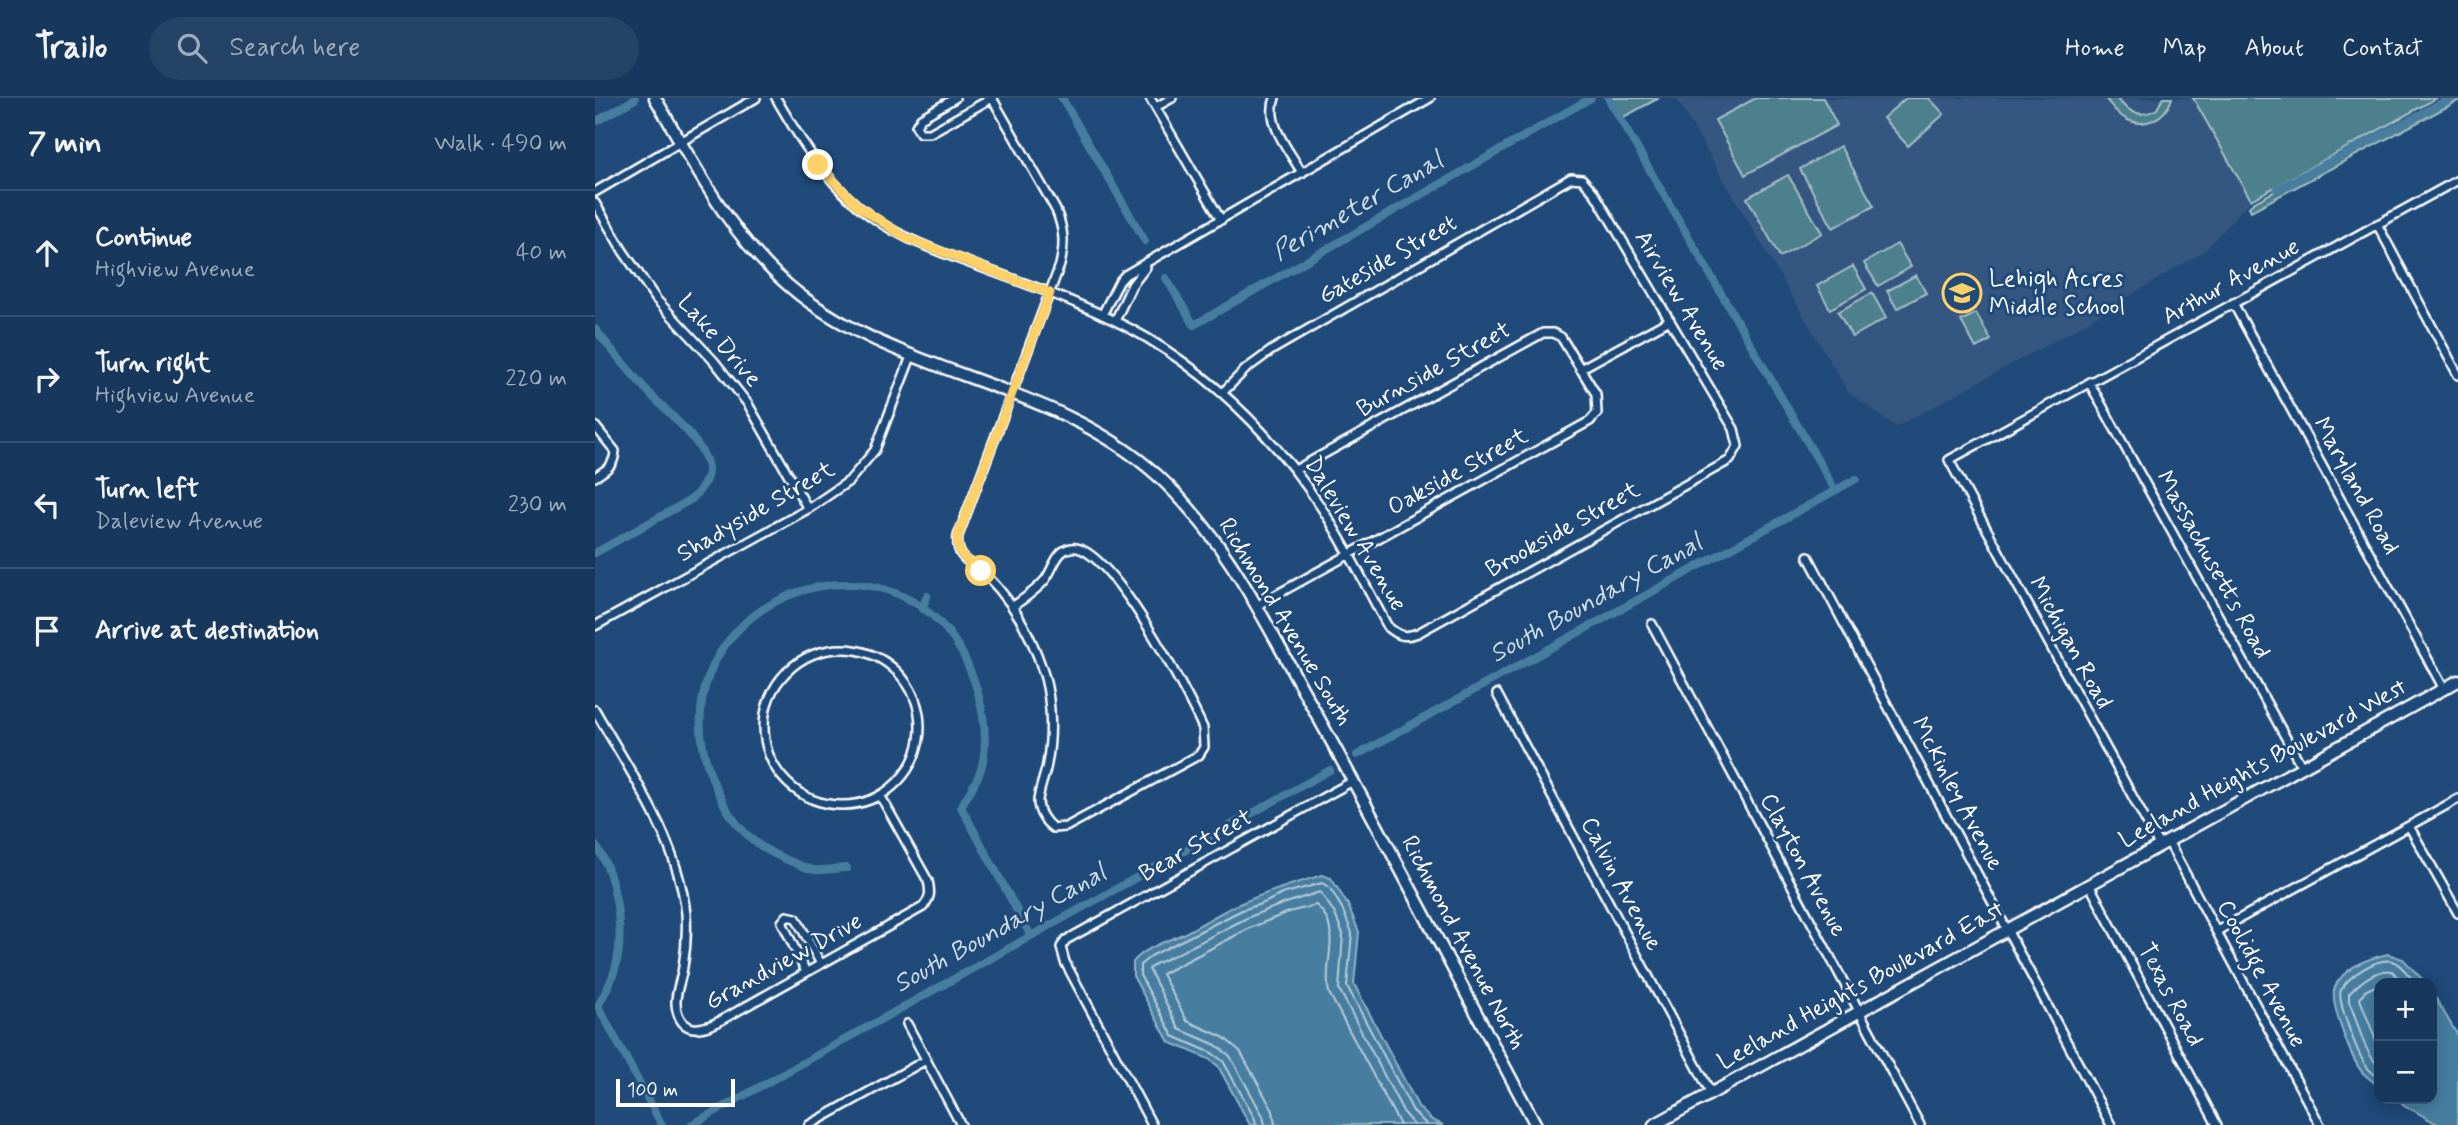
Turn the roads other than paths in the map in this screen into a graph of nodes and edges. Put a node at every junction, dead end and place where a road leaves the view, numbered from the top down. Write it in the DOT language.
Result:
graph roads {
  1 [pos="655,98"];
  2 [pos="756,98"];
  3 [pos="776,98"];
  4 [pos="955,98"];
  5 [pos="992,98"];
  6 [pos="1150,98"];
  7 [pos="1172,98"];
  8 [pos="1275,98"];
  9 [pos="1430,98"];
  10 [pos="1416,102"];
  11 [pos="1156,107"];
  12 [pos="681,142"];
  13 [pos="1302,173"];
  14 [pos="1582,179"];
  15 [pos="2458,180"];
  16 [pos="595,192"];
  17 [pos="595,203"];
  18 [pos="1221,220"];
  19 [pos="2377,224"];
  20 [pos="1153,260"];
  21 [pos="1050,293"];
  22 [pos="2233,303"];
  23 [pos="1102,315"];
  24 [pos="1670,320"];
  25 [pos="1115,321"];
  26 [pos="912,354"];
  27 [pos="1580,369"];
  28 [pos="2458,375"];
  29 [pos="2089,382"];
  30 [pos="1012,391"];
  31 [pos="1222,393"];
  32 [pos="595,426"];
  33 [pos="1738,446"];
  34 [pos="1949,460"];
  35 [pos="1295,470"];
  36 [pos="595,477"];
  37 [pos="808,509"];
  38 [pos="1348,555"];
  39 [pos="1808,556"];
  40 [pos="1256,606"];
  41 [pos="1012,607"];
  42 [pos="1651,624"];
  43 [pos="595,626"];
  44 [pos="1400,636"];
  45 [pos="2458,681"];
  46 [pos="2444,689"];
  47 [pos="1497,694"];
  48 [pos="595,710"];
  49 [pos="2302,767"];
  50 [pos="1353,781"];
  51 [pos="880,795"];
  52 [pos="2458,799"];
  53 [pos="2409,825"];
  54 [pos="2163,843"];
  55 [pos="2089,884"];
  56 [pos="2458,913"];
  57 [pos="2007,929"];
  58 [pos="2217,931"];
  59 [pos="821,964"];
  60 [pos="806,972"];
  61 [pos="1859,1011"];
  62 [pos="907,1024"];
  63 [pos="926,1060"];
  64 [pos="1711,1093"];
  65 [pos="809,1125"];
  66 [pos="961,1125"];
  67 [pos="1152,1125"];
  68 [pos="1536,1125"];
  69 [pos="1654,1125"];
  70 [pos="1920,1125"];
  71 [pos="2111,1125"];
  72 [pos="2217,1125"];
  73 [pos="2321,1125"];
  1 -- 12 [label="street, Richmond Avenue South"];
  2 -- 12 [label="street"];
  3 -- 21 [label="street, Daleview Avenue"];
  4 -- 5 [label="street"];
  5 -- 21 [label="street"];
  6 -- 11 [label="street"];
  7 -- 11 [label="street"];
  8 -- 13 [label="street"];
  9 -- 10 [label="street"];
  10 -- 13 [label="street"];
  11 -- 18 [label="street"];
  12 -- 16 [label="street"];
  12 -- 26 [label="street, Richmond Avenue South"];
  13 -- 18 [label="street"];
  14 -- 24 [label="street, Airview Avenue"];
  14 -- 31 [label="street, Gateside Street"];
  15 -- 19 [label="street, Arthur Avenue"];
  17 -- 37 [label="street, Lake Drive"];
  18 -- 20 [label="street"];
  19 -- 22 [label="street, Arthur Avenue"];
  19 -- 28 [label="street"];
  20 -- 23 [label="street"];
  20 -- 25 [label="street"];
  21 -- 23 [label="street, Daleview Avenue"];
  21 -- 30 [label="street"];
  22 -- 29 [label="street, Arthur Avenue"];
  22 -- 46 [label="street, Maryland Road"];
  23 -- 25 [label="street, Daleview Avenue"];
  24 -- 27 [label="street"];
  24 -- 33 [label="street, Airview Avenue"];
  25 -- 31 [label="street, Daleview Avenue"];
  26 -- 30 [label="street, Richmond Avenue South"];
  26 -- 37 [label="street, Shadyside Street"];
  27 -- 35 [label="street, Burnside Street"];
  27 -- 38 [label="street, Oakside Street"];
  29 -- 34 [label="street, Arthur Avenue"];
  29 -- 49 [label="street, Massachusetts Road"];
  30 -- 40 [label="street, Richmond Avenue South"];
  30 -- 41 [label="street"];
  31 -- 35 [label="street, Daleview Avenue"];
  32 -- 36 [label="street"];
  33 -- 44 [label="street, Brookside Street"];
  34 -- 54 [label="street, Michigan Road"];
  35 -- 38 [label="street, Daleview Avenue"];
  37 -- 43 [label="street, Shadyside Street"];
  38 -- 40 [label="street, Oakside Street"];
  38 -- 44 [label="street, Daleview Avenue"];
  39 -- 57 [label="street, McKinley Avenue"];
  40 -- 50 [label="street, Richmond Avenue South"];
  41 -- 41 [label="street"];
  42 -- 61 [label="street, Clayton Avenue"];
  45 -- 46 [label="street, Leeland Heights Boulevard West"];
  46 -- 49 [label="street, Leeland Heights Boulevard West"];
  47 -- 64 [label="street, Calvin Avenue"];
  48 -- 60 [label="street, Grandview Drive"];
  49 -- 54 [label="street, Leeland Heights Boulevard West"];
  50 -- 67 [label="street, Bear Street"];
  50 -- 68 [label="street, Richmond Avenue North"];
  51 -- 51 [label="street"];
  51 -- 59 [label="street, Grandview Drive"];
  52 -- 53 [label="street"];
  53 -- 56 [label="street"];
  53 -- 58 [label="street"];
  54 -- 55 [label="street, Leeland Heights Boulevard West"];
  54 -- 58 [label="street, Coolidge Avenue"];
  55 -- 57 [label="street, Leeland Heights Boulevard East"];
  55 -- 72 [label="street, Texas Road"];
  57 -- 61 [label="street, Leeland Heights Boulevard East"];
  57 -- 71 [label="street, McKinley Avenue"];
  58 -- 73 [label="street, Coolidge Avenue"];
  59 -- 60 [label="street, Grandview Drive"];
  59 -- 60 [label="street"];
  61 -- 64 [label="street, Leeland Heights Boulevard East"];
  61 -- 70 [label="street, Clayton Avenue"];
  62 -- 63 [label="street"];
  63 -- 65 [label="street"];
  63 -- 66 [label="street"];
  64 -- 69 [label="street, Leeland Heights Boulevard East"];
}
